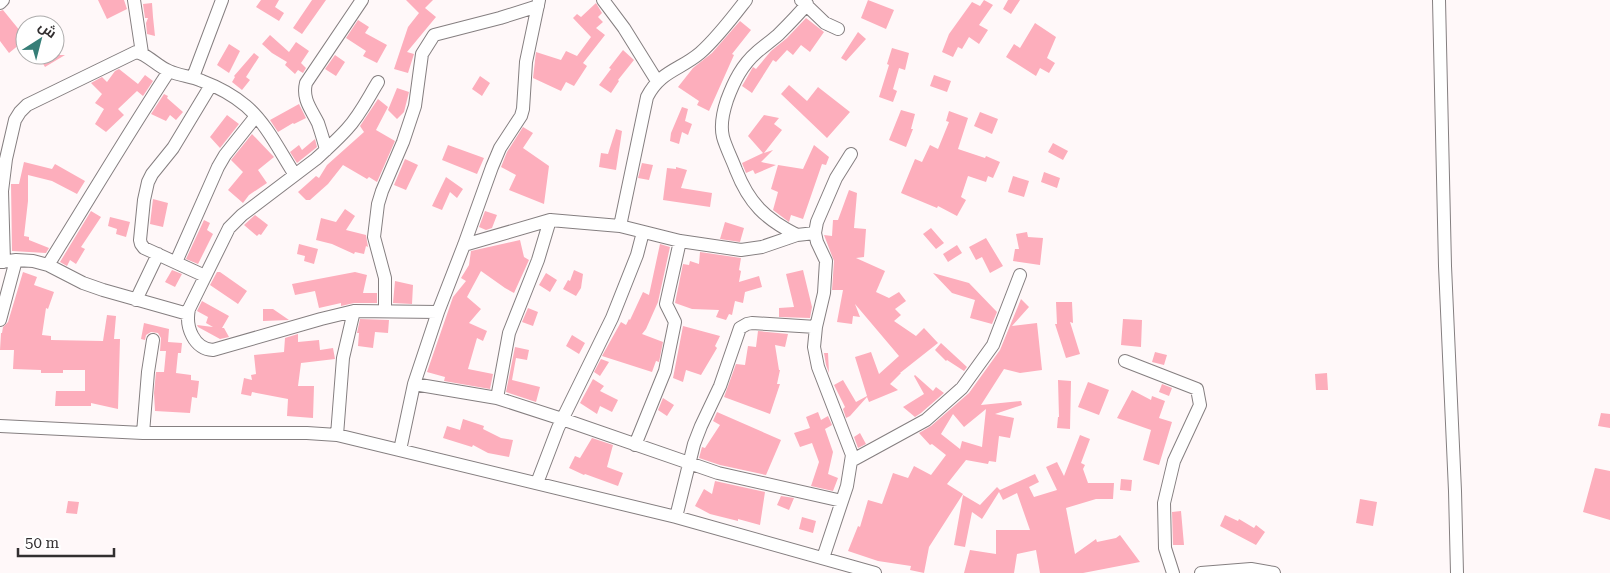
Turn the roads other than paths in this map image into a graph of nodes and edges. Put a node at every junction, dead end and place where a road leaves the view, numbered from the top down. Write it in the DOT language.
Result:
graph roads {
  1 [pos="3,0"];
  2 [pos="134,0"];
  3 [pos="222,0"];
  4 [pos="362,0"];
  5 [pos="603,0"];
  6 [pos="746,0"];
  7 [pos="1439,0"];
  8 [pos="804,2"];
  9 [pos="0,3"];
  10 [pos="538,3"];
  11 [pos="838,29"];
  12 [pos="142,53"];
  13 [pos="169,71"];
  14 [pos="193,77"];
  15 [pos="657,81"];
  16 [pos="378,82"];
  17 [pos="211,85"];
  18 [pos="256,116"];
  19 [pos="326,150"];
  20 [pos="851,154"];
  21 [pos="295,175"];
  22 [pos="550,220"];
  23 [pos="620,226"];
  24 [pos="643,232"];
  25 [pos="815,233"];
  26 [pos="797,235"];
  27 [pos="680,241"];
  28 [pos="464,245"];
  29 [pos="158,254"];
  30 [pos="7,261"];
  31 [pos="176,262"];
  32 [pos="48,265"];
  33 [pos="1020,275"];
  34 [pos="205,276"];
  35 [pos="136,300"];
  36 [pos="385,310"];
  37 [pos="354,311"];
  38 [pos="438,312"];
  39 [pos="188,314"];
  40 [pos="0,320"];
  41 [pos="816,326"];
  42 [pos="153,340"];
  43 [pos="1125,361"];
  44 [pos="414,384"];
  45 [pos="497,398"];
  46 [pos="562,419"];
  47 [pos="0,426"];
  48 [pos="143,433"];
  49 [pos="336,435"];
  50 [pos="635,445"];
  51 [pos="400,450"];
  52 [pos="851,461"];
  53 [pos="688,463"];
  54 [pos="537,483"];
  55 [pos="842,500"];
  56 [pos="676,517"];
  57 [pos="822,558"];
  58 [pos="875,573"];
  59 [pos="1173,573"];
  60 [pos="1201,573"];
  61 [pos="1274,573"];
  62 [pos="1457,573"];
  1 -- 9 [label="street"];
  2 -- 12 [label="street"];
  3 -- 14 [label="street"];
  4 -- 19 [label="street"];
  5 -- 15 [label="street"];
  6 -- 15 [label="street"];
  7 -- 62 [label="street"];
  8 -- 11 [label="street"];
  8 -- 26 [label="street"];
  10 -- 28 [label="street"];
  10 -- 36 [label="street"];
  12 -- 13 [label="street"];
  12 -- 30 [label="street"];
  13 -- 14 [label="street"];
  13 -- 32 [label="street"];
  14 -- 17 [label="street"];
  15 -- 23 [label="street"];
  16 -- 19 [label="street"];
  17 -- 18 [label="street"];
  17 -- 29 [label="street"];
  18 -- 21 [label="street"];
  18 -- 31 [label="street"];
  19 -- 21 [label="street"];
  20 -- 25 [label="street"];
  21 -- 34 [label="street"];
  22 -- 23 [label="street"];
  22 -- 28 [label="street"];
  22 -- 45 [label="street"];
  23 -- 24 [label="street"];
  24 -- 27 [label="street"];
  24 -- 46 [label="street"];
  25 -- 26 [label="street"];
  25 -- 41 [label="street"];
  26 -- 27 [label="street"];
  27 -- 50 [label="street"];
  28 -- 38 [label="street"];
  29 -- 31 [label="street"];
  29 -- 35 [label="street"];
  30 -- 32 [label="street"];
  30 -- 40 [label="street"];
  31 -- 34 [label="street"];
  32 -- 35 [label="street"];
  33 -- 52 [label="street"];
  34 -- 39 [label="street"];
  35 -- 39 [label="street"];
  36 -- 37 [label="street"];
  36 -- 38 [label="street"];
  37 -- 39 [label="street"];
  37 -- 49 [label="street"];
  38 -- 44 [label="street"];
  41 -- 52 [label="street"];
  41 -- 53 [label="street"];
  42 -- 48 [label="street"];
  43 -- 59 [label="street"];
  44 -- 45 [label="street"];
  44 -- 51 [label="street"];
  45 -- 46 [label="street"];
  46 -- 50 [label="street"];
  46 -- 54 [label="street"];
  47 -- 48 [label="street"];
  48 -- 49 [label="street"];
  49 -- 51 [label="street"];
  50 -- 53 [label="street"];
  51 -- 54 [label="street"];
  52 -- 55 [label="street"];
  53 -- 55 [label="street"];
  53 -- 56 [label="street"];
  54 -- 56 [label="street"];
  55 -- 57 [label="street"];
  56 -- 57 [label="street"];
  57 -- 58 [label="street"];
  60 -- 61 [label="street"];
}
